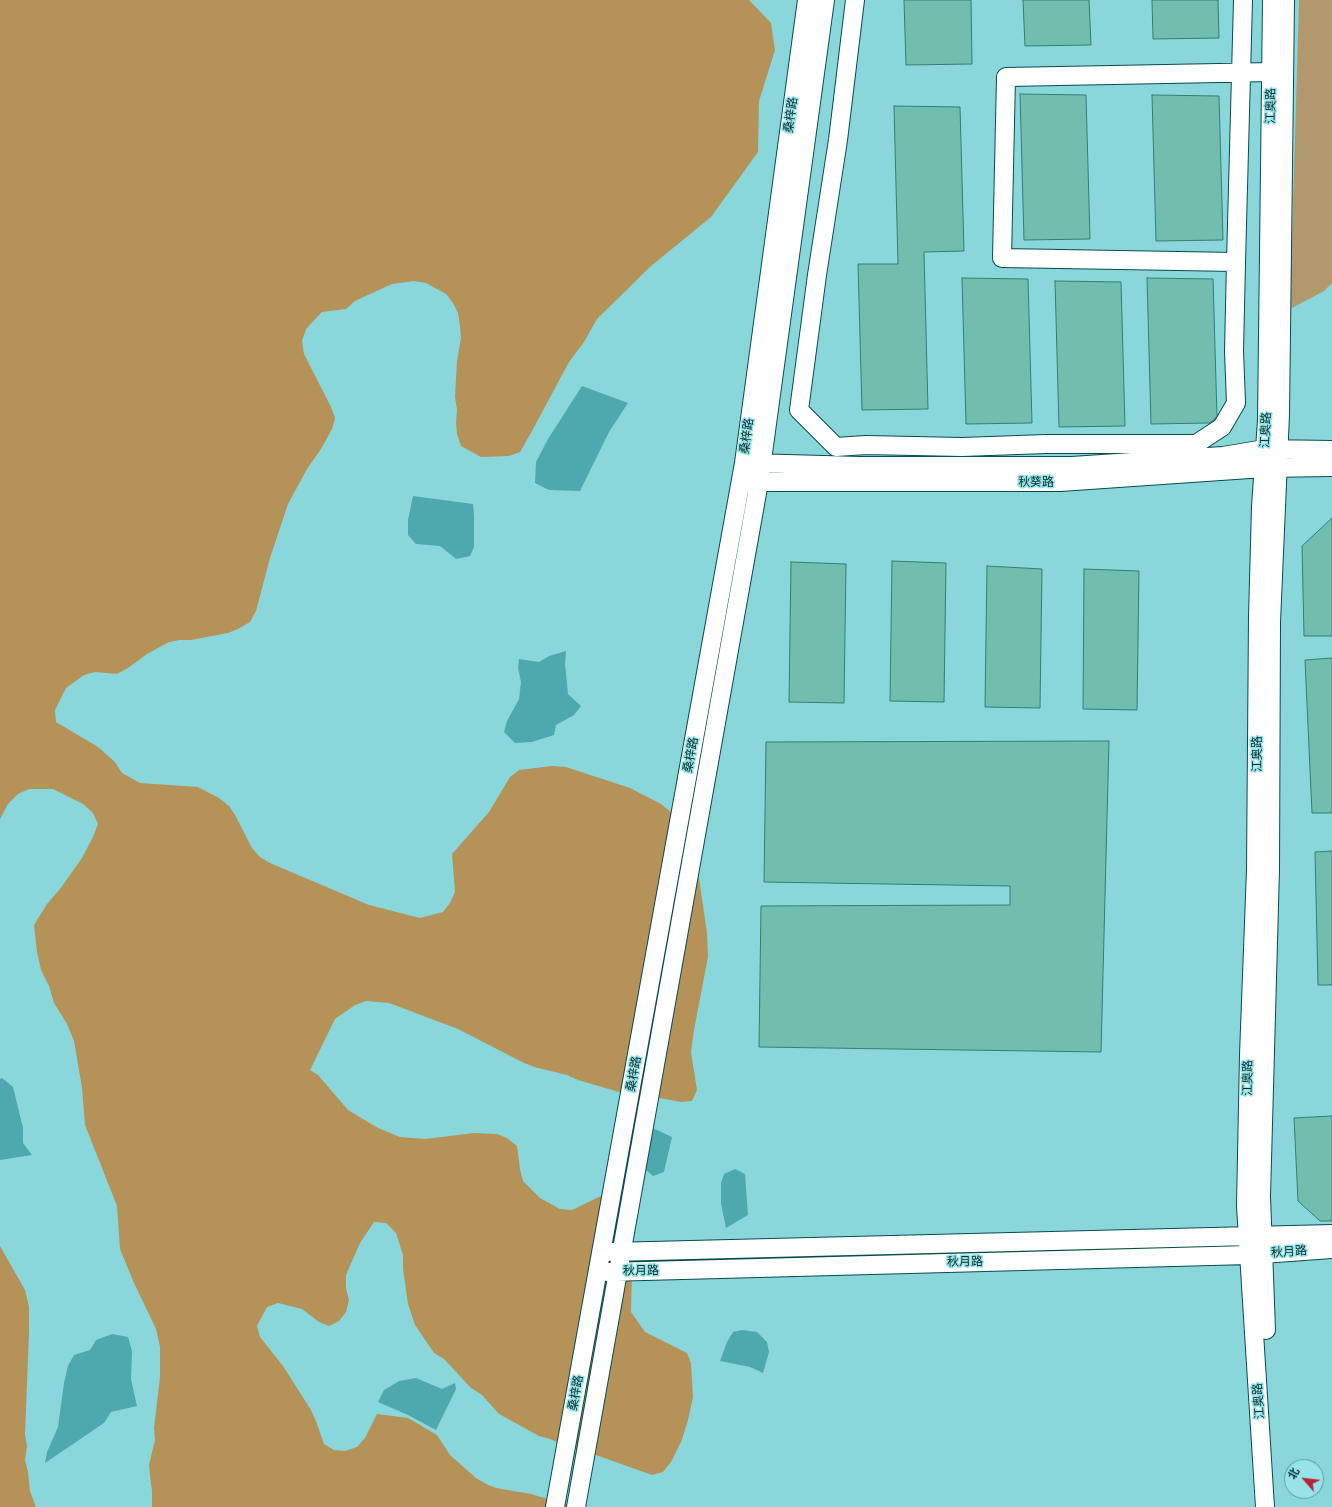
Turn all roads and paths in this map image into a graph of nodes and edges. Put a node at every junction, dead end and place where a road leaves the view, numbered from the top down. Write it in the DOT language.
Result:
graph roads {
  1 [pos="807,0"];
  2 [pos="825,0"];
  3 [pos="855,0"];
  4 [pos="1243,0"];
  5 [pos="1272,0"];
  6 [pos="1285,0"];
  7 [pos="1272,72"];
  8 [pos="1241,73"];
  9 [pos="1236,262"];
  10 [pos="1272,449"];
  11 [pos="1332,450"];
  12 [pos="1332,466"];
  13 [pos="1271,467"];
  14 [pos="755,470"];
  15 [pos="1332,1234"];
  16 [pos="1255,1236"];
  17 [pos="1332,1249"];
  18 [pos="602,1251"];
  19 [pos="622,1252"];
  20 [pos="1256,1255"];
  21 [pos="618,1271"];
  22 [pos="598,1272"];
  23 [pos="555,1507"];
  24 [pos="576,1507"];
  25 [pos="1265,1507"];
  26 [pos="1275,1507"];
  1 -- 14 [label="street, 桑梓路"];
  2 -- 14 [label="street, 桑梓路"];
  3 -- 9 [label="street"];
  4 -- 8 [label="street"];
  5 -- 7 [label="street, 江奥路"];
  6 -- 10 [label="street, 江奥路"];
  7 -- 8 [label="street"];
  7 -- 10 [label="street, 江奥路"];
  8 -- 9 [label="street"];
  8 -- 9 [label="street"];
  10 -- 11 [label="street, 秋葵路"];
  10 -- 13 [label="street, 江奥路"];
  10 -- 14 [label="street, 秋葵路"];
  12 -- 13 [label="street, 秋葵路"];
  13 -- 14 [label="street, 秋葵路"];
  13 -- 16 [label="street, 江奥路"];
  14 -- 18 [label="street, 桑梓路"];
  14 -- 19 [label="street, 桑梓路"];
  15 -- 16 [label="street, 秋月路"];
  16 -- 19 [label="street, 秋月路"];
  16 -- 20 [label="street, 江奥路"];
  17 -- 20 [label="street, 秋月路"];
  18 -- 19 [label="street, 秋月路"];
  18 -- 22 [label="street, 桑梓路"];
  19 -- 21 [label="street, 桑梓路"];
  20 -- 21 [label="street, 秋月路"];
  20 -- 25 [label="street, 江奥路"];
  20 -- 26 [label="street, 江奥路"];
  21 -- 22 [label="street, 秋月路"];
  21 -- 24 [label="street, 桑梓路"];
  22 -- 23 [label="street, 桑梓路"];
}
